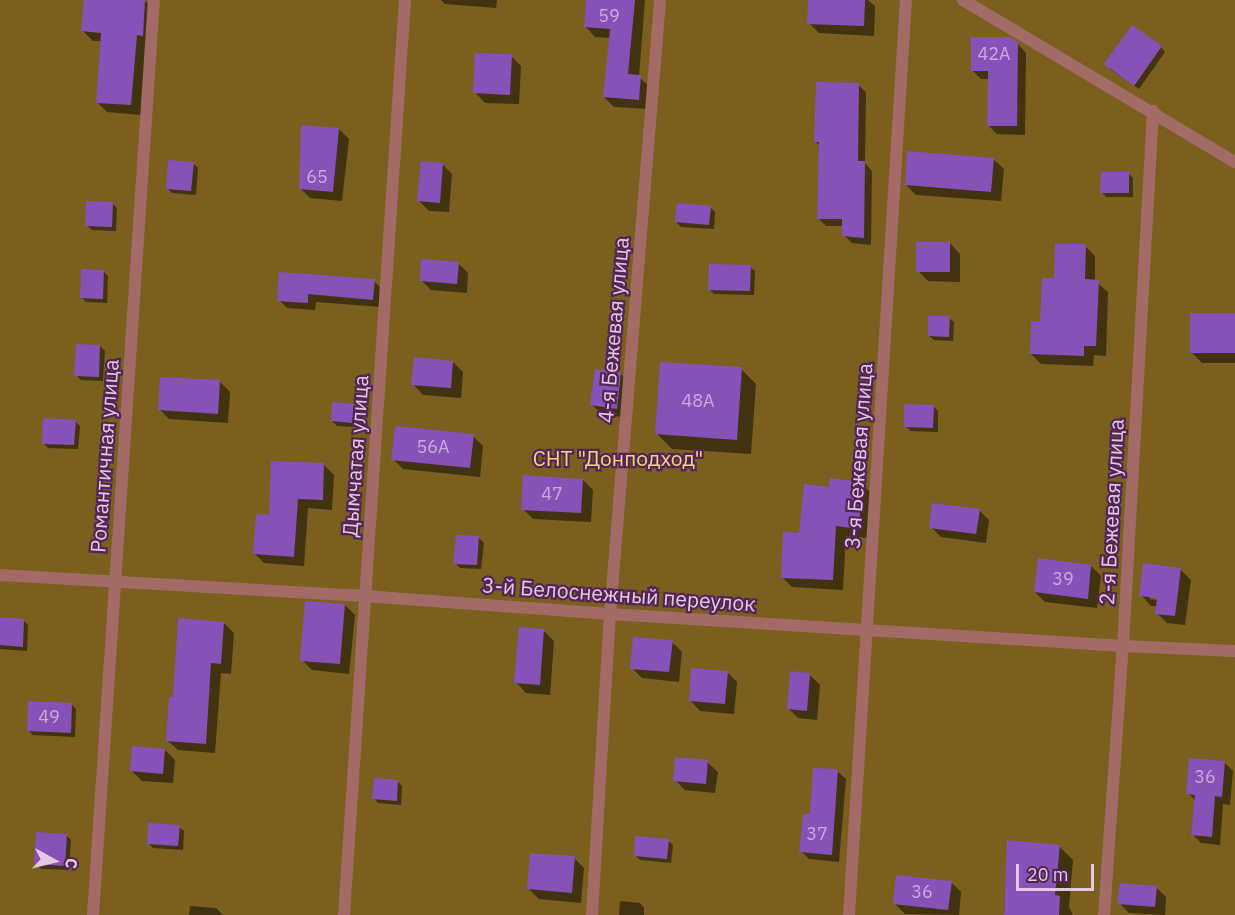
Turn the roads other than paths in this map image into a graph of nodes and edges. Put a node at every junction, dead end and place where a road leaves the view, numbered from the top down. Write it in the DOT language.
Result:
graph roads {
  1 [pos="154,0"];
  2 [pos="405,0"];
  3 [pos="660,0"];
  4 [pos="906,0"];
  5 [pos="963,0"];
  6 [pos="1153,111"];
  7 [pos="1235,162"];
  8 [pos="0,575"];
  9 [pos="115,582"];
  10 [pos="364,596"];
  11 [pos="610,614"];
  12 [pos="866,629"];
  13 [pos="1123,646"];
  14 [pos="1235,651"];
  15 [pos="93,915"];
  16 [pos="344,915"];
  17 [pos="592,915"];
  18 [pos="849,915"];
  19 [pos="1104,915"];
  1 -- 9 [label="street, Романтичная улица"];
  2 -- 10 [label="street, Дымчатая улица"];
  3 -- 11 [label="street, 4-я Бежевая улица"];
  4 -- 12 [label="street, 3-я Бежевая улица"];
  5 -- 6 [label="street"];
  6 -- 7 [label="street"];
  6 -- 13 [label="street, 2-я Бежевая улица"];
  8 -- 9 [label="street, 3-й Белоснежный переулок"];
  9 -- 10 [label="street, 3-й Белоснежный переулок"];
  9 -- 15 [label="street, Романтичная улица"];
  10 -- 11 [label="street, 3-й Белоснежный переулок"];
  10 -- 16 [label="street, Дымчатая улица"];
  11 -- 12 [label="street, 3-й Белоснежный переулок"];
  11 -- 17 [label="street, 4-я Бежевая улица"];
  12 -- 13 [label="street, 3-й Белоснежный переулок"];
  12 -- 18 [label="street, 3-я Бежевая улица"];
  13 -- 14 [label="street, 3-й Белоснежный переулок"];
  13 -- 19 [label="street, 2-я Бежевая улица"];
}
